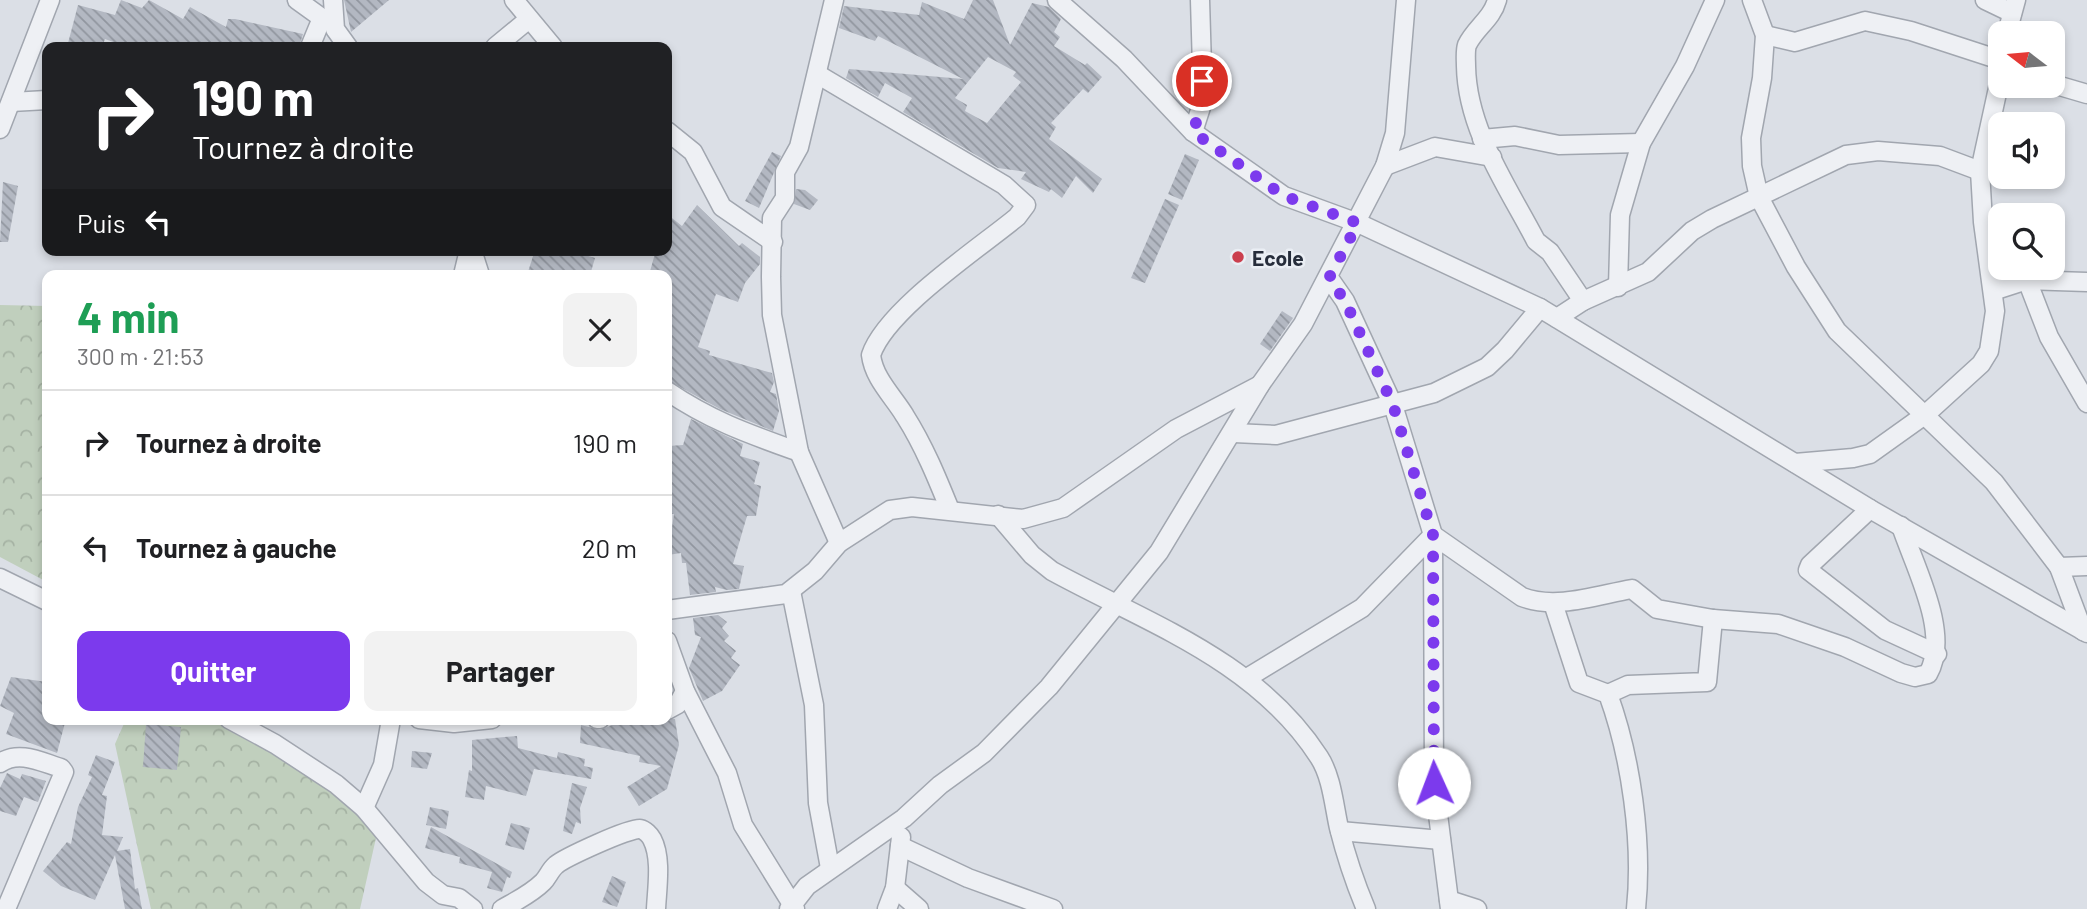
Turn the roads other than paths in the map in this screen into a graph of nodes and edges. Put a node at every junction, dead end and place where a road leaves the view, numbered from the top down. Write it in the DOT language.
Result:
graph roads {
  1 [pos="50,0"];
  2 [pos="297,0"];
  3 [pos="333,0"];
  4 [pos="514,0"];
  5 [pos="834,0"];
  6 [pos="1057,0"];
  7 [pos="1200,0"];
  8 [pos="1406,0"];
  9 [pos="1497,0"];
  10 [pos="1715,0"];
  11 [pos="1752,0"];
  12 [pos="1985,0"];
  13 [pos="2014,6"];
  14 [pos="530,19"];
  15 [pos="329,24"];
  16 [pos="1765,35"];
  17 [pos="314,42"];
  18 [pos="344,42"];
  19 [pos="501,42"];
  20 [pos="549,42"];
  21 [pos="1988,56"];
  22 [pos="817,74"];
  23 [pos="2065,88"];
  24 [pos="2087,94"];
  25 [pos="1996,98"];
  26 [pos="42,100"];
  27 [pos="10,102"];
  28 [pos="0,129"];
  29 [pos="1193,132"];
  30 [pos="672,135"];
  31 [pos="1482,139"];
  32 [pos="1640,143"];
  33 [pos="1492,157"];
  34 [pos="1385,166"];
  35 [pos="1980,171"];
  36 [pos="1759,197"];
  37 [pos="1358,223"];
  38 [pos="773,242"];
  39 [pos="1329,278"];
  40 [pos="2024,280"];
  41 [pos="2027,280"];
  42 [pos="2047,280"];
  43 [pos="2087,282"];
  44 [pos="1618,287"];
  45 [pos="1993,291"];
  46 [pos="1583,300"];
  47 [pos="1540,308"];
  48 [pos="1557,318"];
  49 [pos="1260,385"];
  50 [pos="672,394"];
  51 [pos="2087,403"];
  52 [pos="1393,405"];
  53 [pos="1926,414"];
  54 [pos="1234,433"];
  55 [pos="799,452"];
  56 [pos="1795,463"];
  57 [pos="1870,509"];
  58 [pos="950,510"];
  59 [pos="998,515"];
  60 [pos="1901,526"];
  61 [pos="1433,535"];
  62 [pos="839,543"];
  63 [pos="2087,566"];
  64 [pos="2059,567"];
  65 [pos="0,578"];
  66 [pos="791,591"];
  67 [pos="42,599"];
  68 [pos="1553,603"];
  69 [pos="1117,605"];
  70 [pos="672,609"];
  71 [pos="1713,619"];
  72 [pos="2085,632"];
  73 [pos="672,654"];
  74 [pos="1937,654"];
  75 [pos="1247,678"];
  76 [pos="685,691"];
  77 [pos="1608,694"];
  78 [pos="672,707"];
  79 [pos="239,725"];
  80 [pos="390,725"];
  81 [pos="0,763"];
  82 [pos="364,808"];
  83 [pos="904,818"];
  84 [pos="1340,831"];
  85 [pos="1441,840"];
  86 [pos="900,846"];
  87 [pos="830,869"];
  88 [pos="895,888"];
  89 [pos="1450,904"];
  90 [pos="792,907"];
  91 [pos="6,909"];
  92 [pos="473,909"];
  93 [pos="502,909"];
  94 [pos="656,909"];
  95 [pos="887,909"];
  96 [pos="919,909"];
  97 [pos="1053,909"];
  98 [pos="1366,909"];
  99 [pos="1477,909"];
  100 [pos="1636,909"];
  1 -- 27 [label="street"];
  2 -- 15 [label="street"];
  3 -- 15 [label="street"];
  4 -- 14 [label="street"];
  5 -- 22 [label="street"];
  6 -- 29 [label="street"];
  7 -- 29 [label="street"];
  8 -- 34 [label="street"];
  9 -- 31 [label="street"];
  10 -- 32 [label="street"];
  11 -- 16 [label="street"];
  12 -- 13 [label="street"];
  14 -- 19 [label="street"];
  14 -- 20 [label="street"];
  15 -- 17 [label="street"];
  15 -- 18 [label="street"];
  16 -- 21 [label="street"];
  16 -- 36 [label="street"];
  22 -- 38 [label="street"];
  22 -- 58 [label="street"];
  23 -- 24 [label="street"];
  25 -- 35 [label="street"];
  26 -- 27 [label="street"];
  27 -- 28 [label="street"];
  29 -- 37 [label="street"];
  30 -- 38 [label="street"];
  31 -- 32 [label="street"];
  31 -- 33 [label="street"];
  32 -- 44 [label="street"];
  33 -- 34 [label="street"];
  33 -- 46 [label="street"];
  34 -- 37 [label="street"];
  35 -- 36 [label="street"];
  35 -- 45 [label="street"];
  36 -- 44 [label="street"];
  36 -- 53 [label="street"];
  37 -- 39 [label="street"];
  37 -- 47 [label="street"];
  38 -- 55 [label="street"];
  39 -- 49 [label="street"];
  39 -- 52 [label="street"];
  40 -- 45 [label="street"];
  41 -- 51 [label="street"];
  42 -- 43 [label="street"];
  44 -- 46 [label="street"];
  45 -- 53 [label="street"];
  46 -- 48 [label="street"];
  47 -- 48 [label="street"];
  47 -- 52 [label="street"];
  48 -- 56 [label="street"];
  49 -- 54 [label="street"];
  49 -- 59 [label="street"];
  50 -- 55 [label="street"];
  52 -- 54 [label="street"];
  52 -- 61 [label="street"];
  53 -- 56 [label="street"];
  53 -- 64 [label="street"];
  54 -- 69 [label="street"];
  55 -- 62 [label="street"];
  56 -- 57 [label="street"];
  57 -- 60 [label="street"];
  57 -- 74 [label="street"];
  58 -- 59 [label="street"];
  58 -- 62 [label="street"];
  59 -- 69 [label="street"];
  60 -- 72 [label="street"];
  60 -- 74 [label="street"];
  61 -- 68 [label="street"];
  61 -- 75 [label="street"];
  61 -- 85 [label="street"];
  62 -- 66 [label="street"];
  63 -- 64 [label="street"];
  64 -- 72 [label="street"];
  65 -- 67 [label="street"];
  66 -- 70 [label="street"];
  66 -- 87 [label="street"];
  68 -- 71 [label="street"];
  68 -- 77 [label="street"];
  69 -- 75 [label="street"];
  69 -- 83 [label="street"];
  71 -- 74 [label="street"];
  71 -- 77 [label="street"];
  73 -- 76 [label="street"];
  75 -- 84 [label="street"];
  76 -- 78 [label="street"];
  76 -- 90 [label="street"];
  77 -- 100 [label="street"];
  79 -- 82 [label="street"];
  80 -- 82 [label="street"];
  81 -- 91 [label="street"];
  82 -- 92 [label="street"];
  83 -- 86 [label="street"];
  83 -- 87 [label="street"];
  84 -- 85 [label="street"];
  84 -- 98 [label="street"];
  85 -- 89 [label="street"];
  86 -- 88 [label="street"];
  86 -- 97 [label="street"];
  87 -- 90 [label="street"];
  88 -- 95 [label="street"];
  88 -- 96 [label="street"];
  89 -- 99 [label="street"];
  93 -- 94 [label="street"];
}
